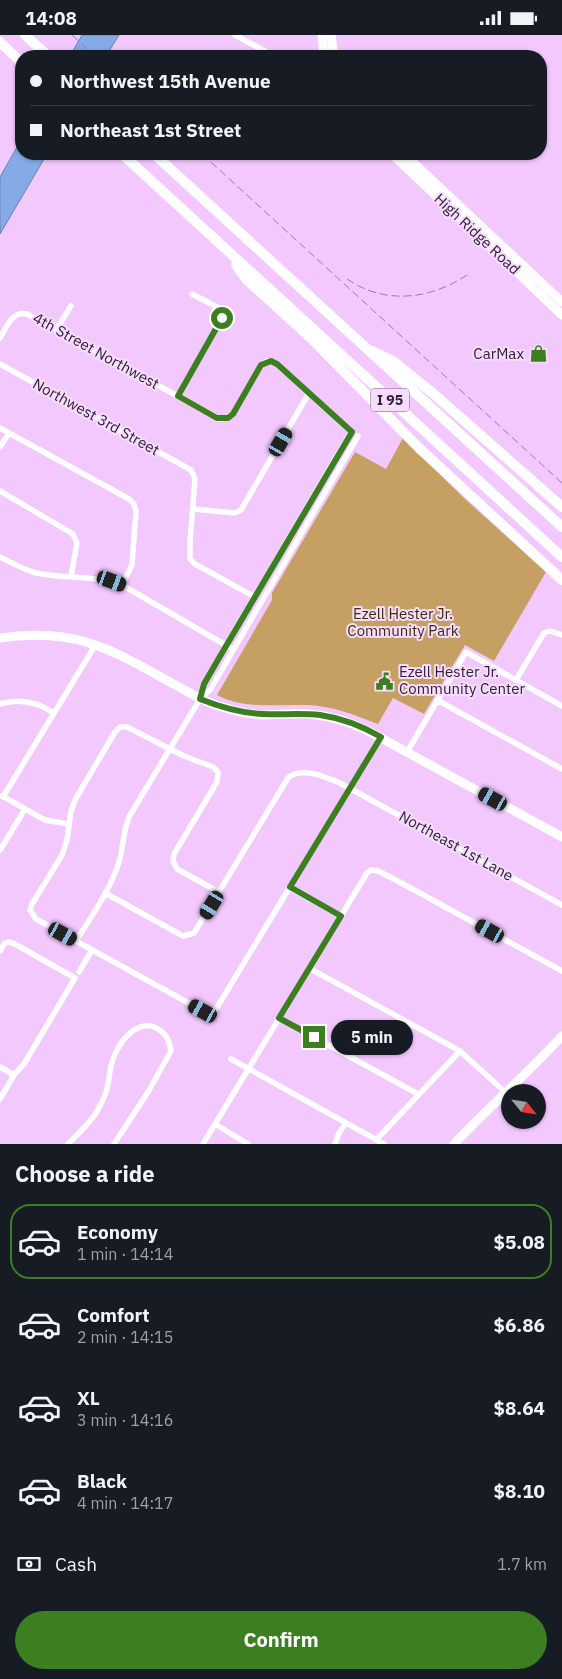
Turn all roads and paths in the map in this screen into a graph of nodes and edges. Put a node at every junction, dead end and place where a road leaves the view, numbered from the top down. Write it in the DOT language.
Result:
graph roads {
  1 [pos="25,35"];
  2 [pos="235,35"];
  3 [pos="322,35"];
  4 [pos="331,35"];
  5 [pos="0,43"];
  6 [pos="41,50"];
  7 [pos="263,50"];
  8 [pos="327,50"];
  9 [pos="330,50"];
  10 [pos="15,57"];
  11 [pos="129,160"];
  12 [pos="160,160"];
  13 [pos="400,160"];
  14 [pos="409,160"];
  15 [pos="434,187"];
  16 [pos="219,243"];
  17 [pos="504,253"];
  18 [pos="192,293"];
  19 [pos="562,302"];
  20 [pos="71,306"];
  21 [pos="562,315"];
  22 [pos="56,330"];
  23 [pos="0,338"];
  24 [pos="363,347"];
  25 [pos="0,364"];
  26 [pos="309,393"];
  27 [pos="178,396"];
  28 [pos="0,428"];
  29 [pos="9,433"];
  30 [pos="358,436"];
  31 [pos="0,447"];
  32 [pos="0,491"];
  33 [pos="562,507"];
  34 [pos="193,509"];
  35 [pos="562,527"];
  36 [pos="0,557"];
  37 [pos="562,557"];
  38 [pos="71,576"];
  39 [pos="562,580"];
  40 [pos="122,585"];
  41 [pos="255,597"];
  42 [pos="562,635"];
  43 [pos="0,638"];
  44 [pos="96,644"];
  45 [pos="226,645"];
  46 [pos="234,649"];
  47 [pos="516,680"];
  48 [pos="200,699"];
  49 [pos="437,701"];
  50 [pos="0,704"];
  51 [pos="562,706"];
  52 [pos="54,713"];
  53 [pos="381,737"];
  54 [pos="169,749"];
  55 [pos="407,751"];
  56 [pos="562,769"];
  57 [pos="350,788"];
  58 [pos="2,796"];
  59 [pos="25,809"];
  60 [pos="68,824"];
  61 [pos="562,837"];
  62 [pos="0,850"];
  63 [pos="290,887"];
  64 [pos="219,892"];
  65 [pos="105,893"];
  66 [pos="562,905"];
  67 [pos="341,916"];
  68 [pos="76,941"];
  69 [pos="92,950"];
  70 [pos="0,951"];
  71 [pos="310,968"];
  72 [pos="562,971"];
  73 [pos="77,975"];
  74 [pos="279,1018"];
  75 [pos="561,1037"];
  76 [pos="460,1051"];
  77 [pos="231,1059"];
  78 [pos="0,1067"];
  79 [pos="249,1069"];
  80 [pos="14,1075"];
  81 [pos="513,1084"];
  82 [pos="501,1088"];
  83 [pos="418,1095"];
  84 [pos="501,1096"];
  85 [pos="0,1099"];
  86 [pos="346,1123"];
  87 [pos="215,1124"];
  88 [pos="376,1139"];
  89 [pos="68,1144"];
  90 [pos="114,1144"];
  91 [pos="203,1144"];
  92 [pos="248,1144"];
  93 [pos="335,1144"];
  94 [pos="384,1144"];
  95 [pos="454,1144"];
  1 -- 6 [label="highway"];
  2 -- 7 [label="street"];
  3 -- 8 [label="street"];
  4 -- 9 [label="street"];
  5 -- 10 [label="highway"];
  11 -- 16 [label="highway, I 95"];
  12 -- 24 [label="highway, I 95"];
  13 -- 15 [label="street, High Ridge Road"];
  14 -- 15 [label="street, High Ridge Road"];
  15 -- 17 [label="street, High Ridge Road"];
  16 -- 37 [label="highway, I 95"];
  16 -- 39 [label="highway"];
  17 -- 19 [label="street, High Ridge Road"];
  17 -- 21 [label="street, High Ridge Road"];
  18 -- 27 [label="street"];
  20 -- 22 [label="street"];
  22 -- 23 [label="street, 4th Street Northwest"];
  22 -- 27 [label="street, 4th Street Northwest"];
  24 -- 33 [label="highway"];
  24 -- 35 [label="highway, I 95"];
  25 -- 34 [label="street, Northwest 3rd Street"];
  26 -- 27 [label="street, 4th Street Northwest"];
  26 -- 34 [label="street"];
  26 -- 41 [label="street"];
  28 -- 29 [label="street"];
  29 -- 31 [label="street"];
  29 -- 40 [label="street"];
  30 -- 46 [label="street"];
  32 -- 38 [label="street"];
  34 -- 41 [label="street"];
  36 -- 38 [label="street"];
  38 -- 40 [label="street"];
  40 -- 45 [label="street"];
  41 -- 45 [label="street"];
  42 -- 47 [label="street"];
  43 -- 44 [label="street"];
  44 -- 48 [label="street"];
  44 -- 52 [label="street"];
  45 -- 46 [label="street"];
  45 -- 48 [label="street"];
  46 -- 48 [label="street"];
  47 -- 49 [label="street"];
  47 -- 51 [label="street"];
  48 -- 53 [label="street"];
  48 -- 54 [label="street"];
  49 -- 55 [label="street"];
  49 -- 56 [label="street"];
  50 -- 52 [label="street"];
  52 -- 58 [label="street"];
  53 -- 55 [label="street"];
  53 -- 57 [label="street"];
  54 -- 60 [label="street"];
  54 -- 64 [label="street"];
  54 -- 65 [label="street"];
  55 -- 61 [label="street"];
  57 -- 63 [label="street"];
  57 -- 64 [label="street, Northeast 1st Lane"];
  57 -- 66 [label="street, Northeast 1st Lane"];
  58 -- 59 [label="street"];
  59 -- 60 [label="street"];
  59 -- 62 [label="street"];
  60 -- 68 [label="street"];
  63 -- 67 [label="street"];
  63 -- 69 [label="street"];
  64 -- 65 [label="street"];
  65 -- 68 [label="street"];
  67 -- 71 [label="street"];
  67 -- 72 [label="street"];
  68 -- 69 [label="street"];
  69 -- 73 [label="street"];
  70 -- 73 [label="street"];
  71 -- 74 [label="street"];
  71 -- 76 [label="street"];
  73 -- 80 [label="street"];
  74 -- 79 [label="street"];
  74 -- 83 [label="street"];
  75 -- 81 [label="street"];
  76 -- 82 [label="street"];
  76 -- 83 [label="street"];
  77 -- 79 [label="street"];
  78 -- 80 [label="street"];
  79 -- 86 [label="street"];
  79 -- 87 [label="street"];
  80 -- 85 [label="street"];
  83 -- 88 [label="street"];
  84 -- 95 [label="street"];
  86 -- 88 [label="street"];
  86 -- 93 [label="street"];
  87 -- 91 [label="street"];
  87 -- 92 [label="street"];
  88 -- 94 [label="street"];
  89 -- 90 [label="street"];
}
